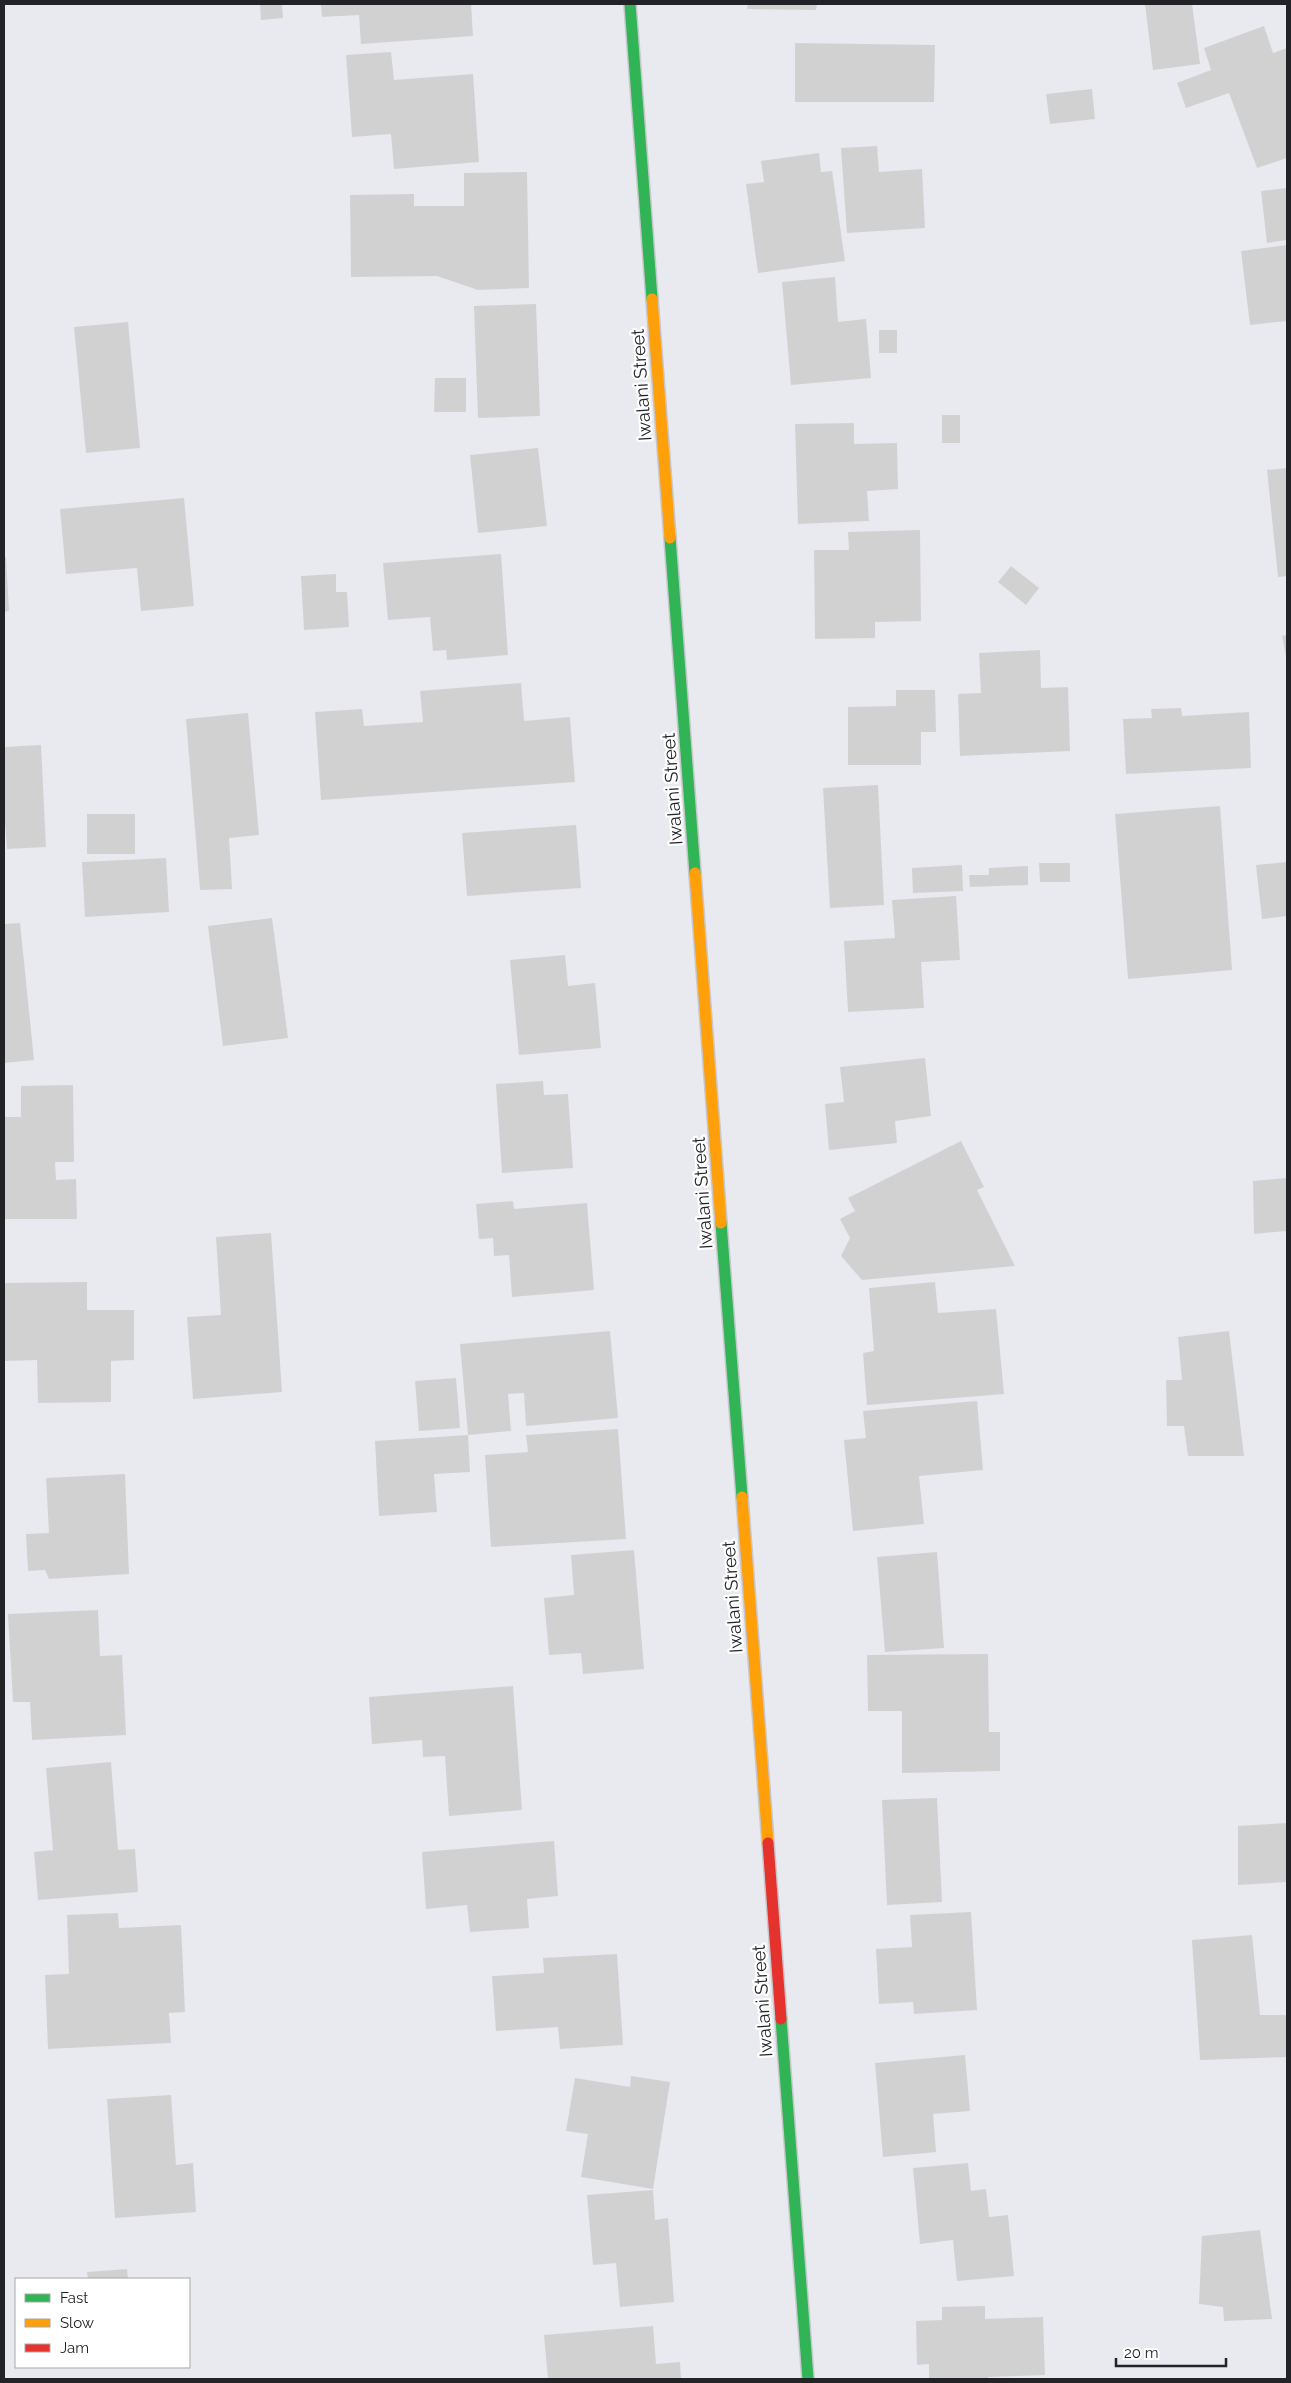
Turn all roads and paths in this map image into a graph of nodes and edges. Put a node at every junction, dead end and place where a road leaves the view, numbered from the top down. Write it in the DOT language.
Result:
graph roads {
  1 [pos="630,4"];
  2 [pos="808,2379"];
  1 -- 2 [label="street, Iwalani Street"];
}
